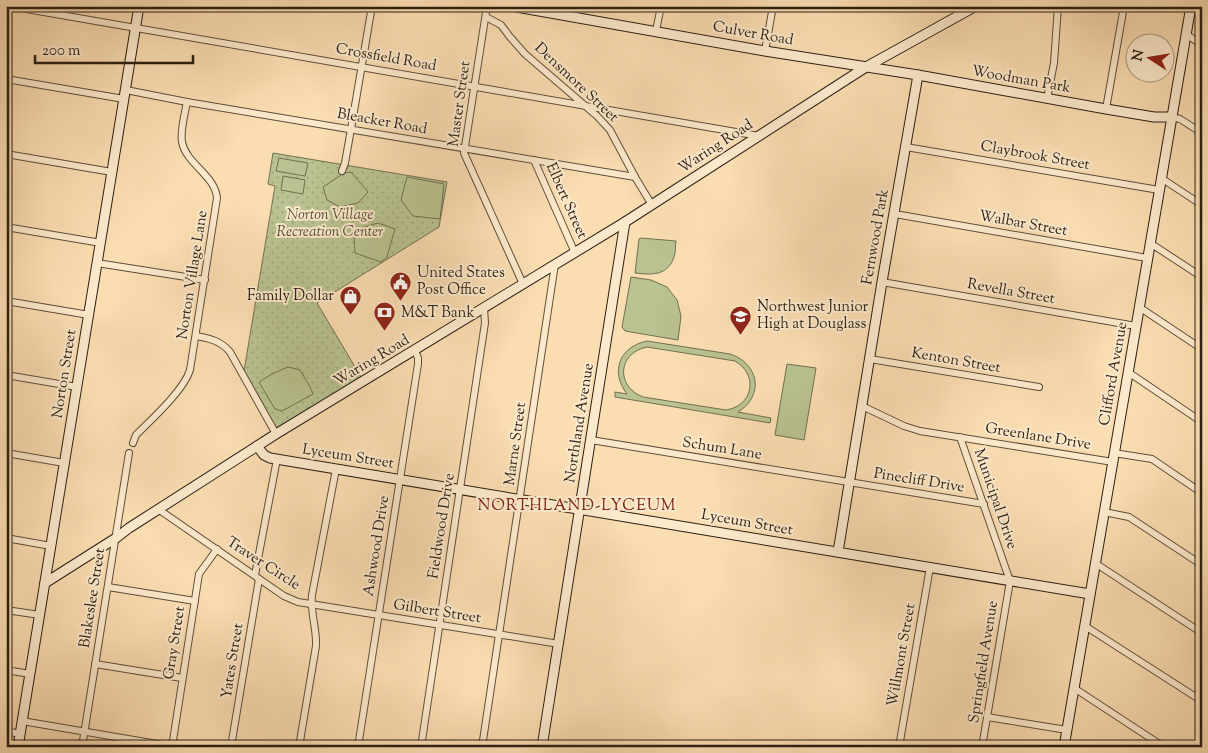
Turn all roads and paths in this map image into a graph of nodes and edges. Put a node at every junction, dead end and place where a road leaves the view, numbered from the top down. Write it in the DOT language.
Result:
graph roads {
  1 [pos="9,6"];
  2 [pos="139,6"];
  3 [pos="372,6"];
  4 [pos="487,6"];
  5 [pos="511,6"];
  6 [pos="661,6"];
  7 [pos="773,6"];
  8 [pos="976,6"];
  9 [pos="1058,6"];
  10 [pos="1124,6"];
  11 [pos="1191,6"];
  12 [pos="486,17"];
  13 [pos="136,28"];
  14 [pos="656,31"];
  15 [pos="1186,34"];
  16 [pos="1202,45"];
  17 [pos="765,51"];
  18 [pos="361,67"];
  19 [pos="866,67"];
  20 [pos="918,75"];
  21 [pos="6,79"];
  22 [pos="475,86"];
  23 [pos="125,94"];
  24 [pos="1047,99"];
  25 [pos="187,102"];
  26 [pos="585,105"];
  27 [pos="1106,109"];
  28 [pos="1171,117"];
  29 [pos="351,130"];
  30 [pos="1202,133"];
  31 [pos="759,136"];
  32 [pos="906,147"];
  33 [pos="465,148"];
  34 [pos="6,154"];
  35 [pos="534,160"];
  36 [pos="112,172"];
  37 [pos="342,172"];
  38 [pos="636,177"];
  39 [pos="1161,178"];
  40 [pos="1159,190"];
  41 [pos="652,205"];
  42 [pos="1202,205"];
  43 [pos="895,214"];
  44 [pos="625,222"];
  45 [pos="6,227"];
  46 [pos="1150,242"];
  47 [pos="100,243"];
  48 [pos="575,253"];
  49 [pos="1148,258"];
  50 [pos="97,263"];
  51 [pos="555,264"];
  52 [pos="1202,277"];
  53 [pos="205,280"];
  54 [pos="882,282"];
  55 [pos="523,284"];
  56 [pos="6,301"];
  57 [pos="1139,307"];
  58 [pos="484,308"];
  59 [pos="89,315"];
  60 [pos="1136,326"];
  61 [pos="196,336"];
  62 [pos="1202,349"];
  63 [pos="415,350"];
  64 [pos="870,359"];
  65 [pos="1128,372"];
  66 [pos="6,375"];
  67 [pos="77,387"];
  68 [pos="1039,387"];
  69 [pos="862,406"];
  70 [pos="1202,422"];
  71 [pos="276,434"];
  72 [pos="960,437"];
  73 [pos="591,440"];
  74 [pos="133,443"];
  75 [pos="257,446"];
  76 [pos="6,453"];
  77 [pos="129,453"];
  78 [pos="1114,457"];
  79 [pos="277,459"];
  80 [pos="64,463"];
  81 [pos="336,469"];
  82 [pos="401,479"];
  83 [pos="850,483"];
  84 [pos="461,489"];
  85 [pos="1202,493"];
  86 [pos="520,499"];
  87 [pos="984,504"];
  88 [pos="158,509"];
  89 [pos="580,509"];
  90 [pos="1104,512"];
  91 [pos="6,538"];
  92 [pos="116,538"];
  93 [pos="51,546"];
  94 [pos="217,549"];
  95 [pos="838,552"];
  96 [pos="1096,563"];
  97 [pos="1202,565"];
  98 [pos="930,567"];
  99 [pos="257,577"];
  100 [pos="1010,581"];
  101 [pos="45,583"];
  102 [pos="108,587"];
  103 [pos="1090,594"];
  104 [pos="195,601"];
  105 [pos="311,605"];
  106 [pos="6,610"];
  107 [pos="40,615"];
  108 [pos="379,615"];
  109 [pos="440,626"];
  110 [pos="1085,626"];
  111 [pos="1202,633"];
  112 [pos="500,635"];
  113 [pos="559,644"];
  114 [pos="95,664"];
  115 [pos="6,670"];
  116 [pos="30,674"];
  117 [pos="182,678"];
  118 [pos="1074,688"];
  119 [pos="1202,702"];
  120 [pos="987,716"];
  121 [pos="22,721"];
  122 [pos="1067,730"];
  123 [pos="6,731"];
  124 [pos="84,732"];
  125 [pos="20,734"];
  126 [pos="18,747"];
  127 [pos="82,747"];
  128 [pos="173,747"];
  129 [pos="231,747"];
  130 [pos="299,747"];
  131 [pos="358,747"];
  132 [pos="421,747"];
  133 [pos="482,747"];
  134 [pos="542,747"];
  135 [pos="899,747"];
  136 [pos="982,747"];
  137 [pos="1064,747"];
  138 [pos="1164,747"];
  1 -- 13 [label="street, Crossfield Road"];
  2 -- 13 [label="street, Norton Street"];
  3 -- 18 [label="street"];
  4 -- 12 [label="street, Master Street"];
  5 -- 14 [label="street, Culver Road"];
  6 -- 14 [label="street"];
  7 -- 17 [label="street"];
  8 -- 19 [label="street"];
  9 -- 24 [label="street"];
  10 -- 27 [label="street"];
  11 -- 15 [label="street, Clifford Avenue"];
  12 -- 22 [label="street, Master Street"];
  12 -- 26 [label="street, Densmore Street"];
  13 -- 18 [label="street, Crossfield Road"];
  13 -- 23 [label="street, Norton Street"];
  14 -- 17 [label="street, Culver Road"];
  15 -- 16 [label="street"];
  15 -- 28 [label="street, Clifford Avenue"];
  17 -- 19 [label="street, Culver Road"];
  18 -- 22 [label="street, Crossfield Road"];
  18 -- 29 [label="street"];
  19 -- 20 [label="street, Woodman Park"];
  19 -- 31 [label="street, Waring Road"];
  20 -- 24 [label="street, Woodman Park"];
  20 -- 32 [label="street, Fernwood Park"];
  21 -- 23 [label="street, Bleacker Road"];
  22 -- 26 [label="street, Crossfield Road"];
  22 -- 33 [label="street, Master Street"];
  23 -- 25 [label="street, Bleacker Road"];
  23 -- 36 [label="street, Norton Street"];
  24 -- 27 [label="street, Woodman Park"];
  25 -- 29 [label="street, Bleacker Road"];
  25 -- 53 [label="street, Norton Village Lane"];
  26 -- 31 [label="street, Crossfield Road"];
  26 -- 38 [label="street, Densmore Street"];
  27 -- 28 [label="street, Woodman Park"];
  28 -- 30 [label="street"];
  28 -- 39 [label="street, Clifford Avenue"];
  29 -- 33 [label="street, Bleacker Road"];
  29 -- 37 [label="street"];
  31 -- 41 [label="street, Waring Road"];
  32 -- 40 [label="street, Claybrook Street"];
  32 -- 43 [label="street, Fernwood Park"];
  33 -- 35 [label="street, Bleacker Road"];
  33 -- 55 [label="street, Master Street"];
  34 -- 36 [label="street"];
  35 -- 38 [label="street, Bleacker Road"];
  35 -- 48 [label="street, Elbert Street"];
  36 -- 47 [label="street, Norton Street"];
  38 -- 41 [label="street, Densmore Street"];
  39 -- 40 [label="street, Clifford Avenue"];
  39 -- 42 [label="street"];
  40 -- 46 [label="street, Clifford Avenue"];
  41 -- 44 [label="street, Waring Road"];
  43 -- 49 [label="street, Walbar Street"];
  43 -- 54 [label="street, Fernwood Park"];
  44 -- 48 [label="street, Waring Road"];
  44 -- 73 [label="street, Northland Avenue"];
  45 -- 47 [label="street"];
  46 -- 49 [label="street, Clifford Avenue"];
  46 -- 52 [label="street"];
  47 -- 50 [label="street, Norton Street"];
  48 -- 51 [label="street, Waring Road"];
  49 -- 57 [label="street, Clifford Avenue"];
  50 -- 53 [label="street"];
  50 -- 59 [label="street, Norton Street"];
  51 -- 55 [label="street, Waring Road"];
  51 -- 86 [label="street, Marne Street"];
  53 -- 61 [label="street, Norton Village Lane"];
  54 -- 60 [label="street, Revella Street"];
  54 -- 64 [label="street, Fernwood Park"];
  55 -- 58 [label="street, Waring Road"];
  56 -- 59 [label="street"];
  57 -- 60 [label="street, Clifford Avenue"];
  57 -- 62 [label="street"];
  58 -- 63 [label="street, Waring Road"];
  58 -- 84 [label="street, Fieldwood Drive"];
  59 -- 67 [label="street, Norton Street"];
  60 -- 65 [label="street, Clifford Avenue"];
  61 -- 71 [label="street"];
  61 -- 74 [label="street, Norton Village Lane"];
  63 -- 71 [label="street, Waring Road"];
  63 -- 82 [label="street, Ashwood Drive"];
  64 -- 68 [label="street, Kenton Street"];
  64 -- 69 [label="street, Fernwood Park"];
  65 -- 70 [label="street"];
  65 -- 78 [label="street, Clifford Avenue"];
  66 -- 67 [label="street"];
  67 -- 80 [label="street, Norton Street"];
  69 -- 72 [label="street, Municipal Drive"];
  69 -- 83 [label="street, Fernwood Park"];
  71 -- 75 [label="street, Waring Road"];
  72 -- 78 [label="street, Greenlane Drive"];
  72 -- 87 [label="street, Municipal Drive"];
  73 -- 83 [label="street, Schum Lane"];
  73 -- 89 [label="street, Northland Avenue"];
  75 -- 79 [label="street, Lyceum Street"];
  75 -- 88 [label="street, Waring Road"];
  76 -- 80 [label="street"];
  77 -- 92 [label="street, Blakeslee Street"];
  78 -- 85 [label="street, Greenlane Drive"];
  78 -- 90 [label="street, Clifford Avenue"];
  79 -- 81 [label="street, Lyceum Street"];
  79 -- 99 [label="street, Yates Street"];
  80 -- 93 [label="street, Norton Street"];
  81 -- 82 [label="street, Lyceum Street"];
  81 -- 105 [label="street"];
  82 -- 84 [label="street, Lyceum Street"];
  82 -- 108 [label="street, Ashwood Drive"];
  83 -- 87 [label="street, Pinecliff Drive"];
  83 -- 95 [label="street, Fernwood Park"];
  84 -- 86 [label="street, Lyceum Street"];
  84 -- 109 [label="street, Fieldwood Drive"];
  86 -- 89 [label="street, Lyceum Street"];
  86 -- 112 [label="street, Marne Street"];
  87 -- 100 [label="street, Municipal Drive"];
  88 -- 92 [label="street, Waring Road"];
  88 -- 94 [label="street, Traver Circle"];
  89 -- 95 [label="street, Lyceum Street"];
  89 -- 113 [label="street, Northland Avenue"];
  90 -- 96 [label="street, Clifford Avenue"];
  90 -- 97 [label="street"];
  91 -- 93 [label="street"];
  92 -- 101 [label="street, Waring Road"];
  92 -- 102 [label="street, Blakeslee Street"];
  93 -- 101 [label="street, Norton Street"];
  94 -- 99 [label="street, Traver Circle"];
  94 -- 104 [label="street, Gray Street"];
  95 -- 98 [label="street, Lyceum Street"];
  96 -- 103 [label="street, Clifford Avenue"];
  96 -- 111 [label="street"];
  98 -- 100 [label="street, Lyceum Street"];
  98 -- 135 [label="street, Willmont Street"];
  99 -- 105 [label="street, Traver Circle"];
  99 -- 129 [label="street, Yates Street"];
  100 -- 103 [label="street, Lyceum Street"];
  100 -- 120 [label="street, Springfield Avenue"];
  101 -- 107 [label="street, Norton Street"];
  102 -- 104 [label="street"];
  102 -- 114 [label="street, Blakeslee Street"];
  103 -- 110 [label="street, Clifford Avenue"];
  104 -- 117 [label="street, Gray Street"];
  105 -- 108 [label="street, Gilbert Street"];
  105 -- 130 [label="street, Traver Circle"];
  106 -- 107 [label="street"];
  107 -- 116 [label="street, Norton Street"];
  108 -- 109 [label="street, Gilbert Street"];
  108 -- 131 [label="street, Ashwood Drive"];
  109 -- 112 [label="street, Gilbert Street"];
  109 -- 132 [label="street, Fieldwood Drive"];
  110 -- 118 [label="street, Clifford Avenue"];
  110 -- 119 [label="street"];
  112 -- 113 [label="street, Gilbert Street"];
  112 -- 133 [label="street, Marne Street"];
  113 -- 134 [label="street, Northland Avenue"];
  114 -- 117 [label="street"];
  114 -- 124 [label="street, Blakeslee Street"];
  115 -- 116 [label="street"];
  116 -- 121 [label="street, Norton Street"];
  117 -- 128 [label="street, Gray Street"];
  118 -- 122 [label="street, Clifford Avenue"];
  118 -- 138 [label="street"];
  120 -- 122 [label="street"];
  120 -- 136 [label="street, Springfield Avenue"];
  121 -- 124 [label="street"];
  121 -- 125 [label="street, Norton Street"];
  122 -- 137 [label="street, Clifford Avenue"];
  123 -- 125 [label="street"];
  124 -- 127 [label="street, Blakeslee Street"];
  124 -- 128 [label="street"];
  125 -- 126 [label="street, Norton Street"];
}
